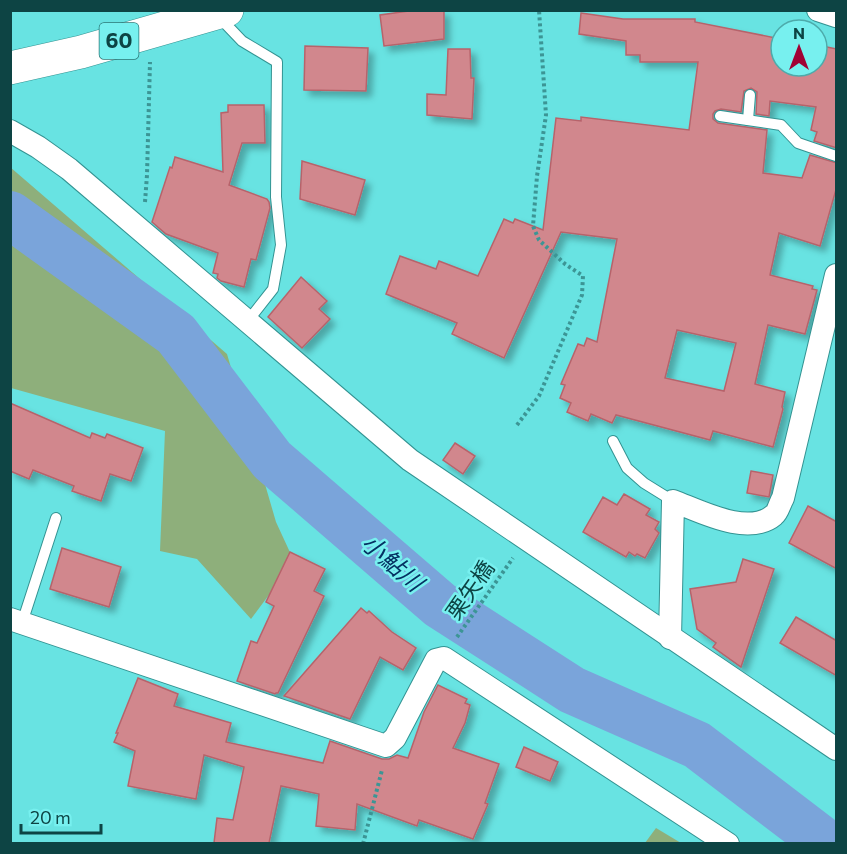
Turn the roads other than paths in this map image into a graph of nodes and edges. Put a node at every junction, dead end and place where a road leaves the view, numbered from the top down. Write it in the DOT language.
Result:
graph roads {
  1 [pos="221,12"];
  2 [pos="10,68"];
  3 [pos="750,95"];
  4 [pos="720,116"];
  5 [pos="748,120"];
  6 [pos="10,131"];
  7 [pos="837,156"];
  8 [pos="837,275"];
  9 [pos="247,322"];
  10 [pos="614,441"];
  11 [pos="673,501"];
  12 [pos="56,518"];
  13 [pos="16,621"];
  14 [pos="670,638"];
  15 [pos="837,749"];
  16 [pos="728,843"];
  1 -- 2 [label="main road, 60"];
  1 -- 9 [label="lane"];
  3 -- 5 [label="lane"];
  4 -- 5 [label="lane"];
  5 -- 7 [label="lane"];
  6 -- 9 [label="street"];
  8 -- 11 [label="street"];
  9 -- 14 [label="street"];
  10 -- 11 [label="lane"];
  11 -- 14 [label="street"];
  12 -- 13 [label="lane"];
  13 -- 16 [label="street"];
  14 -- 15 [label="street"];
}
